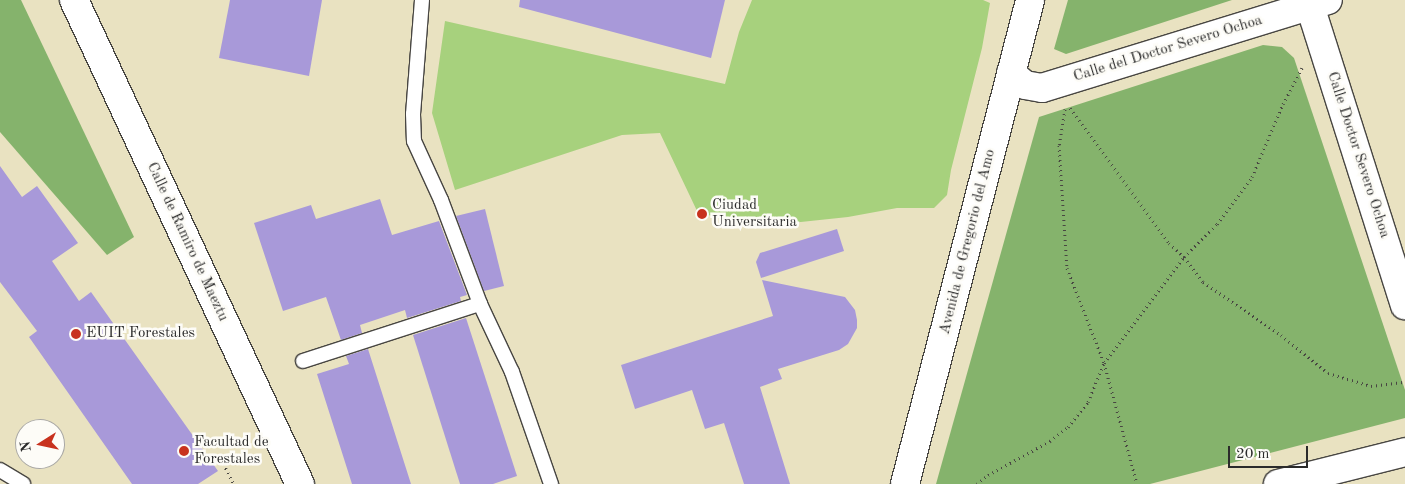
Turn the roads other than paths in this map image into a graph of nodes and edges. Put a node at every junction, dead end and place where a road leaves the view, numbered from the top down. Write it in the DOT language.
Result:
graph roads {
  1 [pos="422,0"];
  2 [pos="1030,0"];
  3 [pos="80,2"];
  4 [pos="1319,3"];
  5 [pos="1011,73"];
  6 [pos="480,304"];
  7 [pos="1405,305"];
  8 [pos="303,361"];
  9 [pos="1405,452"];
  10 [pos="0,470"];
  11 [pos="23,484"];
  12 [pos="300,484"];
  13 [pos="551,484"];
  14 [pos="905,484"];
  15 [pos="1278,484"];
  1 -- 6 [label="lane"];
  2 -- 5 [label="street, Avenida de Gregorio del Amo"];
  3 -- 12 [label="street, Calle de Ramiro de Maeztu"];
  4 -- 5 [label="street, Calle del Doctor Severo Ochoa"];
  4 -- 7 [label="street, Calle Doctor Severo Ochoa"];
  5 -- 14 [label="street, Avenida de Gregorio del Amo"];
  6 -- 8 [label="lane"];
  6 -- 13 [label="lane"];
  9 -- 15 [label="street"];
  10 -- 11 [label="lane"];
}
